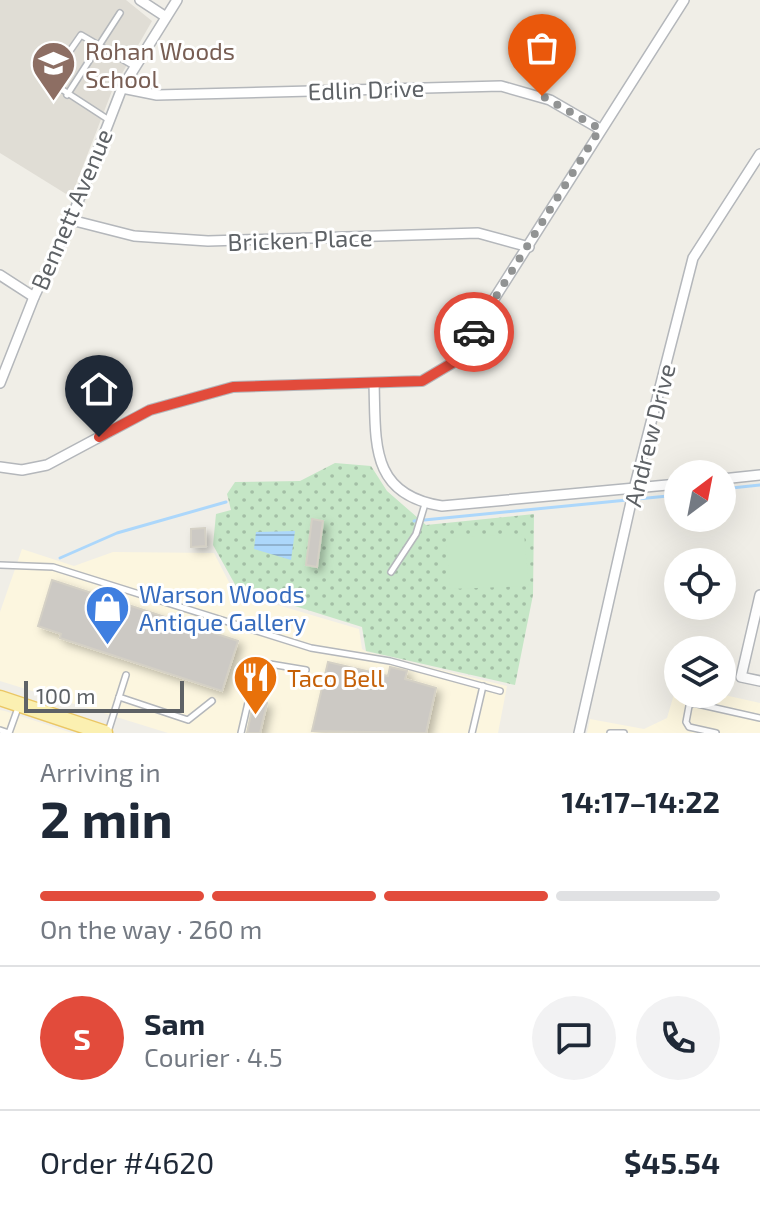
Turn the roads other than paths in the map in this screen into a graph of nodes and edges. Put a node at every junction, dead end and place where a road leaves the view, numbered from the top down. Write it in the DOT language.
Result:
graph roads {
  1 [pos="140,0"];
  2 [pos="177,0"];
  3 [pos="679,2"];
  4 [pos="120,13"];
  5 [pos="166,17"];
  6 [pos="99,45"];
  7 [pos="135,66"];
  8 [pos="122,88"];
  9 [pos="67,95"];
  10 [pos="109,120"];
  11 [pos="600,129"];
  12 [pos="760,154"];
  13 [pos="71,220"];
  14 [pos="529,247"];
  15 [pos="0,275"];
  16 [pos="34,297"];
  17 [pos="0,383"];
  18 [pos="374,383"];
  19 [pos="0,467"];
  20 [pos="760,475"];
  21 [pos="736,478"];
  22 [pos="664,488"];
  23 [pos="633,496"];
  24 [pos="425,504"];
  25 [pos="0,565"];
  26 [pos="391,572"];
  27 [pos="760,595"];
  28 [pos="306,670"];
  29 [pos="126,675"];
  30 [pos="760,681"];
  31 [pos="483,686"];
  32 [pos="500,691"];
  33 [pos="119,697"];
  34 [pos="0,698"];
  35 [pos="212,701"];
  36 [pos="19,704"];
  37 [pos="760,718"];
  38 [pos="0,730"];
  39 [pos="9,733"];
  40 [pos="107,733"];
  41 [pos="241,733"];
  42 [pos="472,733"];
  43 [pos="579,733"];
  44 [pos="610,733"];
  45 [pos="624,733"];
  46 [pos="716,733"];
  1 -- 5 [label="street"];
  2 -- 5 [label="street, Bennett Avenue"];
  3 -- 11 [label="street"];
  4 -- 6 [label="lane"];
  5 -- 7 [label="street, Bennett Avenue"];
  6 -- 7 [label="lane"];
  6 -- 9 [label="lane"];
  6 -- 9 [label="lane"];
  7 -- 8 [label="street, Bennett Avenue"];
  8 -- 10 [label="street, Bennett Avenue"];
  8 -- 11 [label="street, Edlin Drive"];
  9 -- 10 [label="lane"];
  10 -- 13 [label="street, Bennett Avenue"];
  11 -- 14 [label="street"];
  12 -- 23 [label="street, Andrew Drive"];
  13 -- 14 [label="street, Bricken Place"];
  13 -- 16 [label="street, Bennett Avenue"];
  14 -- 18 [label="street"];
  15 -- 16 [label="street"];
  16 -- 17 [label="street, Bennett Avenue"];
  18 -- 19 [label="street"];
  18 -- 24 [label="street"];
  20 -- 21 [label="street"];
  22 -- 23 [label="street"];
  23 -- 24 [label="street"];
  23 -- 43 [label="street, Andrew Drive"];
  24 -- 26 [label="lane"];
  25 -- 31 [label="lane"];
  27 -- 30 [label="street"];
  28 -- 41 [label="lane"];
  29 -- 33 [label="lane"];
  31 -- 32 [label="lane"];
  31 -- 42 [label="lane"];
  33 -- 35 [label="lane"];
  33 -- 40 [label="lane"];
  34 -- 36 [label="main road"];
  36 -- 39 [label="lane"];
  36 -- 40 [label="main road"];
  37 -- 46 [label="lane"];
  38 -- 39 [label="lane"];
  44 -- 45 [label="lane"];
}
